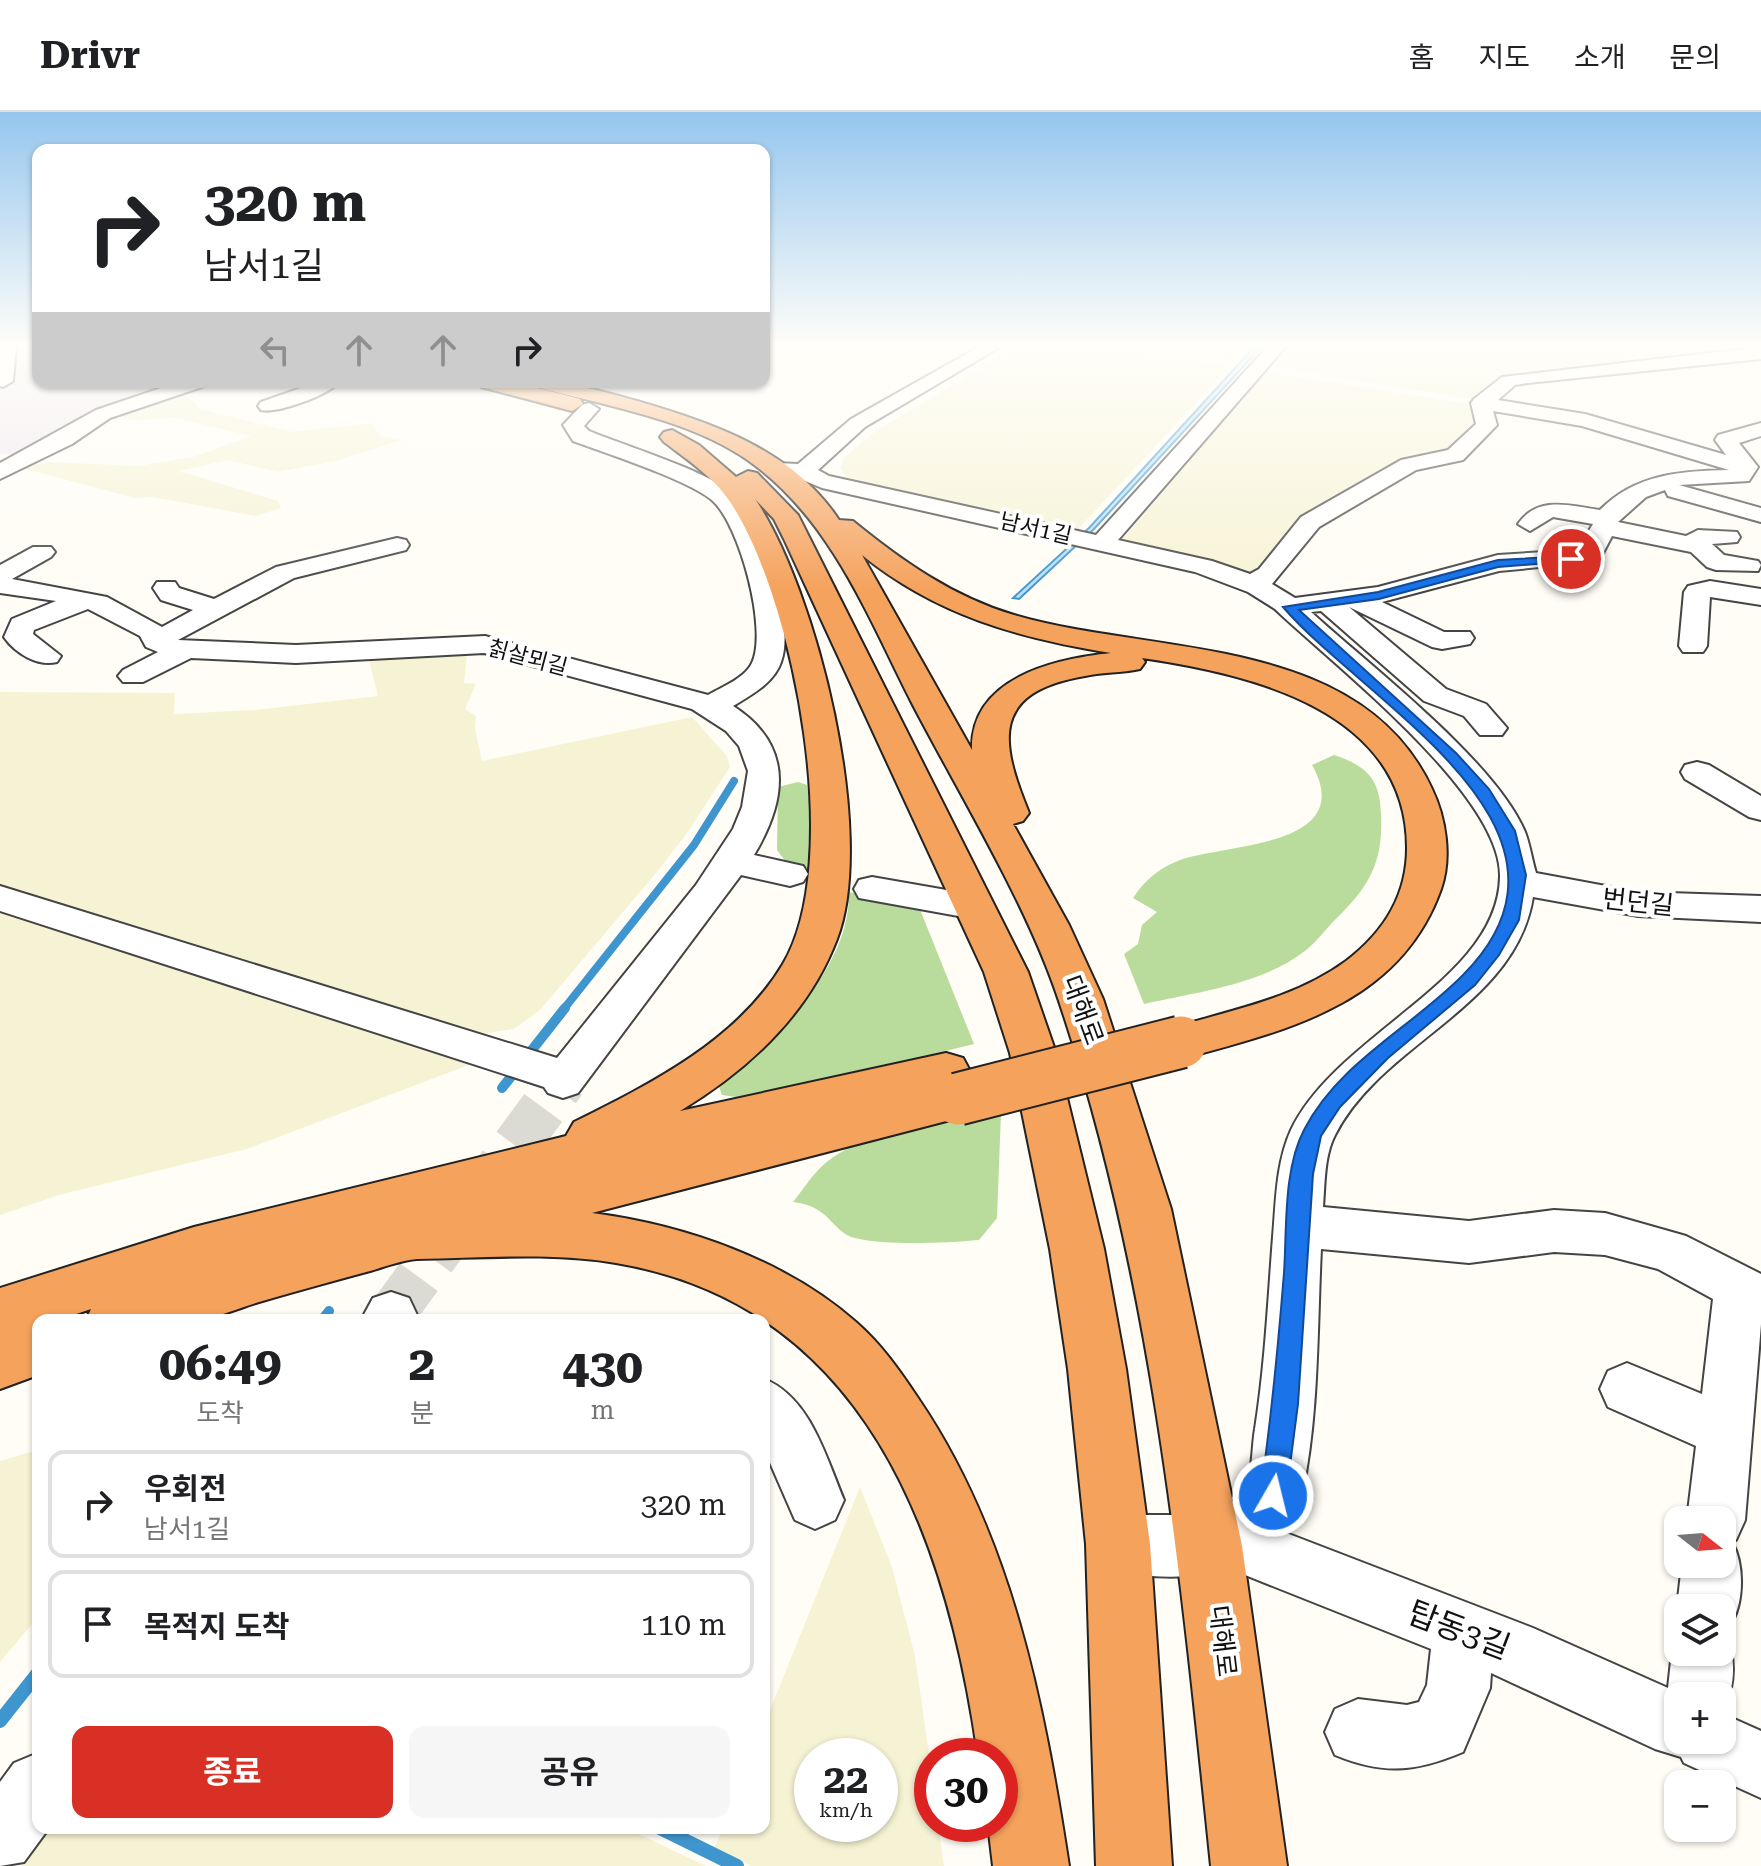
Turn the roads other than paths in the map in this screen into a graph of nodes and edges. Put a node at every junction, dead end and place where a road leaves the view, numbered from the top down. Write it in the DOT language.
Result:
graph roads {
  1 [pos="82,426"];
  2 [pos="574,426"];
  3 [pos="639,426"];
  4 [pos="696,426"];
  5 [pos="855,426"];
  6 [pos="1199,426"];
  7 [pos="1486,426"];
  8 [pos="1601,426"];
  9 [pos="1753,426"];
  10 [pos="672,437"];
  11 [pos="0,472"];
  12 [pos="1745,478"];
  13 [pos="795,479"];
  14 [pos="1656,484"];
  15 [pos="1761,515"];
  16 [pos="1606,523"];
  17 [pos="1728,537"];
  18 [pos="1088,540"];
  19 [pos="1525,541"];
  20 [pos="397,545"];
  21 [pos="1699,546"];
  22 [pos="42,552"];
  23 [pos="1749,566"];
  24 [pos="0,575"];
  25 [pos="1252,584"];
  26 [pos="0,585"];
  27 [pos="166,588"];
  28 [pos="1761,597"];
  29 [pos="84,599"];
  30 [pos="1323,603"];
  31 [pos="225,607"];
  32 [pos="274,610"];
  33 [pos="1460,638"];
  34 [pos="156,641"];
  35 [pos="1693,646"];
  36 [pos="187,649"];
  37 [pos="47,656"];
  38 [pos="133,676"];
  39 [pos="712,706"];
  40 [pos="1491,728"];
  41 [pos="1697,772"];
  42 [pos="1761,810"];
  43 [pos="730,861"];
  44 [pos="790,874"];
  45 [pos="1517,882"];
  46 [pos="872,889"];
  47 [pos="0,898"];
  48 [pos="975,907"];
  49 [pos="1761,909"];
  50 [pos="1048,925"];
  51 [pos="1175,1031"];
  52 [pos="952,1085"];
  53 [pos="499,1172"];
  54 [pos="1301,1226"];
  55 [pos="419,1237"];
  56 [pos="1750,1293"];
  57 [pos="0,1314"];
  58 [pos="135,1314"];
  59 [pos="32,1350"];
  60 [pos="0,1362"];
  61 [pos="1627,1389"];
  62 [pos="770,1412"];
  63 [pos="1725,1431"];
  64 [pos="815,1500"];
  65 [pos="1717,1506"];
  66 [pos="1118,1544"];
  67 [pos="1223,1544"];
  68 [pos="1464,1631"];
  69 [pos="1664,1720"];
  70 [pos="1358,1732"];
  71 [pos="1736,1753"];
  72 [pos="1761,1765"];
  73 [pos="32,1795"];
  74 [pos="0,1838"];
  75 [pos="1031,1866"];
  76 [pos="1134,1866"];
  77 [pos="1249,1866"];
  1 -- 11 [label="street"];
  2 -- 39 [label="street"];
  3 -- 10 [label="highway"];
  4 -- 13 [label="highway, 대해로"];
  5 -- 13 [label="street"];
  6 -- 18 [label="street"];
  7 -- 25 [label="street"];
  8 -- 12 [label="street"];
  9 -- 12 [label="street"];
  10 -- 48 [label="highway"];
  10 -- 53 [label="highway"];
  12 -- 14 [label="street"];
  13 -- 18 [label="street, 남서1길"];
  13 -- 50 [label="highway, 대해로"];
  13 -- 51 [label="highway"];
  14 -- 15 [label="street"];
  14 -- 16 [label="street"];
  16 -- 19 [label="street"];
  16 -- 19 [label="street"];
  16 -- 21 [label="street"];
  17 -- 21 [label="street"];
  18 -- 25 [label="street, 남서1길"];
  19 -- 30 [label="street"];
  20 -- 31 [label="street"];
  21 -- 23 [label="street"];
  22 -- 24 [label="street"];
  25 -- 30 [label="street, 남서1길"];
  26 -- 29 [label="street, 칡살뫼길"];
  27 -- 31 [label="street"];
  28 -- 35 [label="street"];
  29 -- 34 [label="street, 칡살뫼길"];
  29 -- 37 [label="street"];
  30 -- 33 [label="street"];
  30 -- 40 [label="street"];
  30 -- 45 [label="street, 남서1길"];
  31 -- 32 [label="street"];
  31 -- 34 [label="street"];
  34 -- 36 [label="street, 칡살뫼길"];
  36 -- 38 [label="street"];
  36 -- 39 [label="street, 칡살뫼길"];
  39 -- 43 [label="street, 칡살뫼길"];
  41 -- 42 [label="street"];
  43 -- 44 [label="street"];
  43 -- 47 [label="street, 칡살뫼길"];
  45 -- 49 [label="street, 번던길"];
  45 -- 54 [label="street, 남서1길"];
  46 -- 48 [label="street"];
  48 -- 66 [label="highway"];
  50 -- 51 [label="highway"];
  50 -- 67 [label="highway, 대해로"];
  51 -- 52 [label="highway, bridge"];
  52 -- 53 [label="highway"];
  52 -- 55 [label="highway"];
  53 -- 57 [label="highway"];
  54 -- 56 [label="street"];
  54 -- 67 [label="street, 남서1길"];
  55 -- 58 [label="highway"];
  55 -- 75 [label="highway"];
  56 -- 63 [label="street"];
  59 -- 60 [label="highway"];
  61 -- 63 [label="street"];
  62 -- 64 [label="street"];
  63 -- 65 [label="street"];
  66 -- 67 [label="street"];
  66 -- 76 [label="highway"];
  67 -- 68 [label="street, 탑동3길"];
  67 -- 77 [label="highway, 대해로"];
  68 -- 69 [label="street, 탑동3길"];
  68 -- 70 [label="street"];
  71 -- 72 [label="street"];
  73 -- 74 [label="street"];
}
